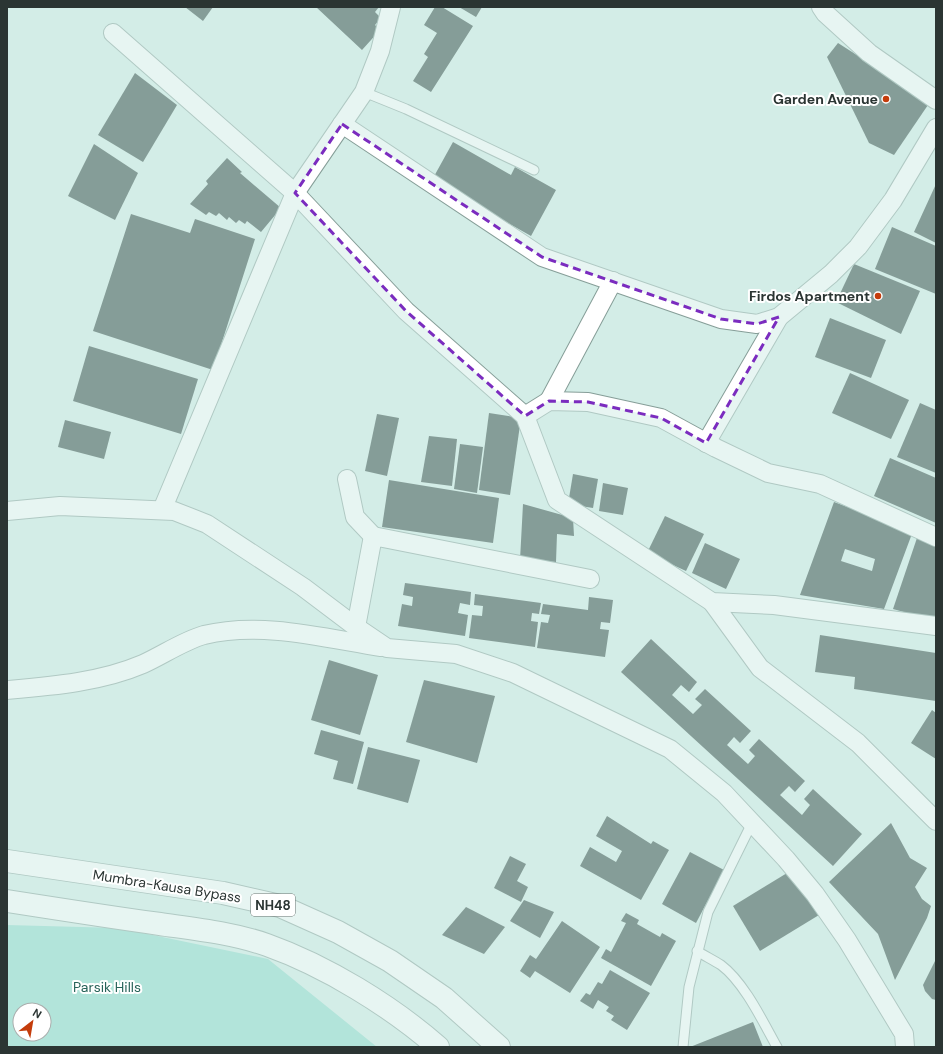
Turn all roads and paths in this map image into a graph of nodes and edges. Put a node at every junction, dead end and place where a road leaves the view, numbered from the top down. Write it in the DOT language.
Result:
graph roads {
  1 [pos="391,7"];
  2 [pos="821,7"];
  3 [pos="113,33"];
  4 [pos="364,92"];
  5 [pos="936,100"];
  6 [pos="342,124"];
  7 [pos="936,128"];
  8 [pos="534,170"];
  9 [pos="295,193"];
  10 [pos="613,281"];
  11 [pos="779,317"];
  12 [pos="549,401"];
  13 [pos="525,416"];
  14 [pos="706,443"];
  15 [pos="347,479"];
  16 [pos="162,510"];
  17 [pos="7,511"];
  18 [pos="373,536"];
  19 [pos="936,537"];
  20 [pos="590,579"];
  21 [pos="712,602"];
  22 [pos="936,626"];
  23 [pos="356,627"];
  24 [pos="387,648"];
  25 [pos="7,690"];
  26 [pos="936,821"];
  27 [pos="752,824"];
  28 [pos="7,861"];
  29 [pos="7,902"];
  30 [pos="697,951"];
  31 [pos="438,1047"];
  32 [pos="499,1047"];
  33 [pos="683,1047"];
  34 [pos="777,1047"];
  35 [pos="905,1047"];
  1 -- 4 [label="street"];
  2 -- 5 [label="street"];
  3 -- 9 [label="street"];
  4 -- 6 [label="street"];
  4 -- 8 [label="lane"];
  6 -- 9 [label="street"];
  6 -- 10 [label="street"];
  7 -- 11 [label="street"];
  9 -- 13 [label="street"];
  9 -- 16 [label="street"];
  10 -- 11 [label="street"];
  10 -- 12 [label="street"];
  11 -- 14 [label="street"];
  12 -- 13 [label="street"];
  12 -- 14 [label="street"];
  13 -- 21 [label="street"];
  14 -- 19 [label="street"];
  15 -- 18 [label="street"];
  16 -- 17 [label="street"];
  16 -- 23 [label="street"];
  18 -- 20 [label="street"];
  18 -- 23 [label="street"];
  21 -- 22 [label="street"];
  21 -- 26 [label="street"];
  23 -- 24 [label="street"];
  24 -- 25 [label="street"];
  24 -- 27 [label="street"];
  27 -- 30 [label="lane"];
  27 -- 35 [label="street"];
  28 -- 32 [label="highway, Mumbra-Kausa Bypass / NH48"];
  29 -- 31 [label="highway"];
  30 -- 33 [label="lane"];
  30 -- 34 [label="lane"];
}
